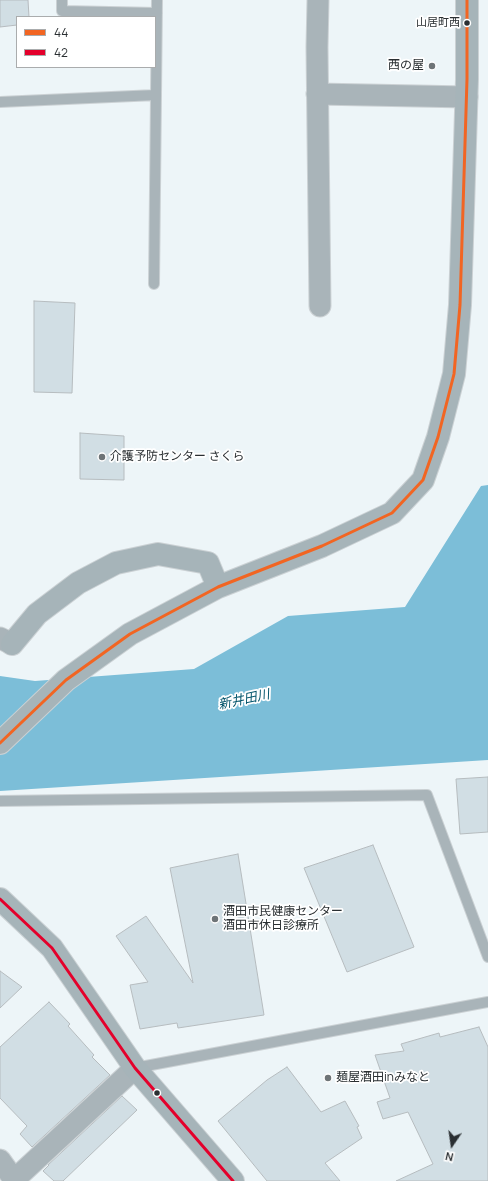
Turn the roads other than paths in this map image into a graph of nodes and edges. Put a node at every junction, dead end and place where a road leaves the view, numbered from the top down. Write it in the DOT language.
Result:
graph roads {
  1 [pos="62,0"];
  2 [pos="157,0"];
  3 [pos="318,0"];
  4 [pos="467,0"];
  5 [pos="157,13"];
  6 [pos="317,94"];
  7 [pos="156,95"];
  8 [pos="467,97"];
  9 [pos="0,102"];
  10 [pos="154,284"];
  11 [pos="320,306"];
  12 [pos="218,587"];
  13 [pos="6,641"];
  14 [pos="0,743"];
  15 [pos="0,800"];
  16 [pos="0,899"];
  17 [pos="488,957"];
  18 [pos="488,1002"];
  19 [pos="135,1068"];
  20 [pos="0,1160"];
  21 [pos="13,1180"];
  22 [pos="233,1181"];
  1 -- 5 [label="lane"];
  2 -- 5 [label="lane"];
  3 -- 6 [label="street"];
  4 -- 8 [label="street"];
  5 -- 7 [label="lane"];
  6 -- 8 [label="street"];
  6 -- 11 [label="street"];
  7 -- 9 [label="lane"];
  7 -- 10 [label="lane"];
  8 -- 12 [label="street"];
  12 -- 13 [label="street"];
  12 -- 14 [label="street"];
  15 -- 17 [label="lane"];
  16 -- 19 [label="street"];
  18 -- 19 [label="lane"];
  19 -- 21 [label="street"];
  19 -- 22 [label="street"];
  20 -- 21 [label="street"];
}
